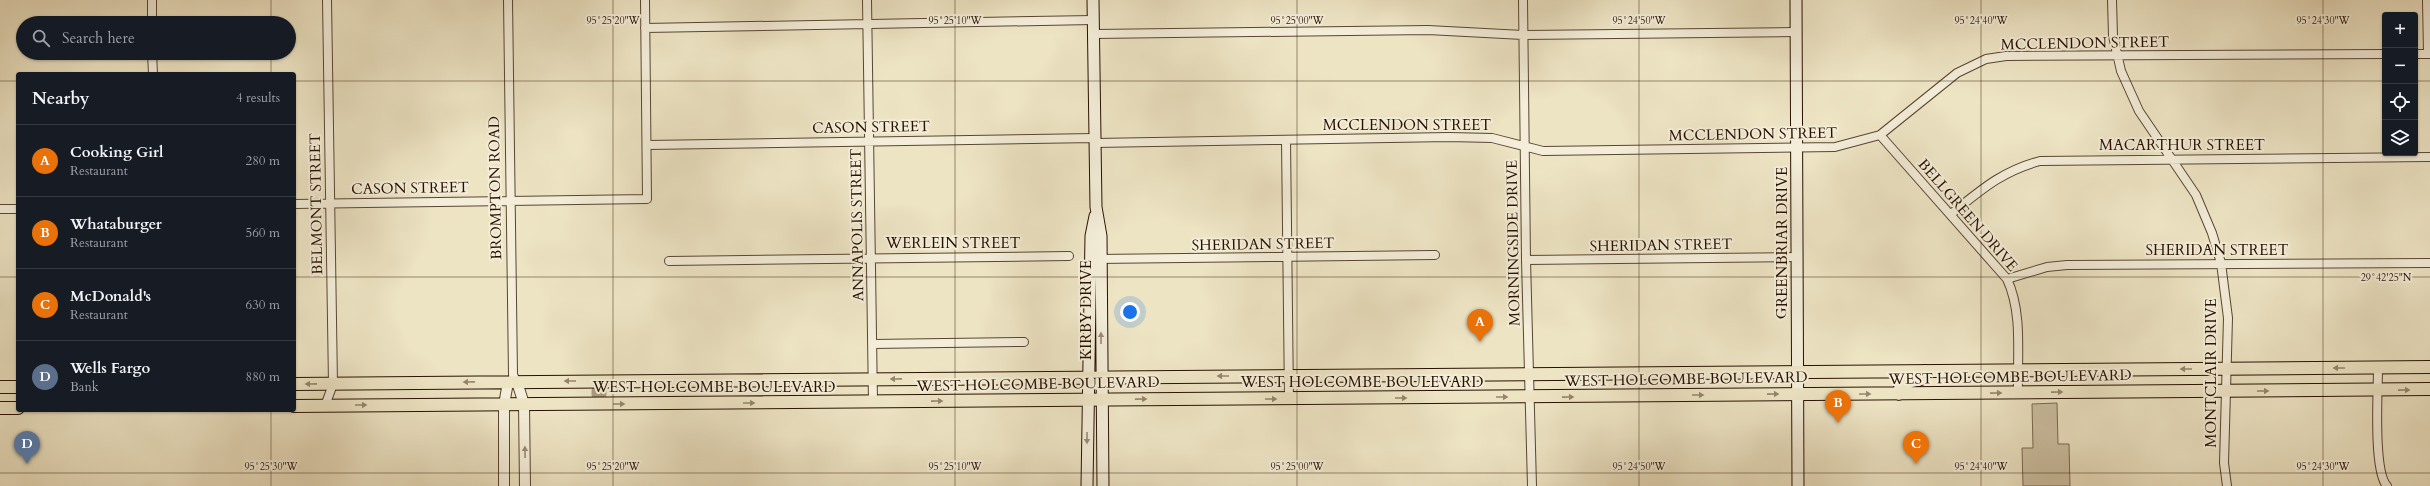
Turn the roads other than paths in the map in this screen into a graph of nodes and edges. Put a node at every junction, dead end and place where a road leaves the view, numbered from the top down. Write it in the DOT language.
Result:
graph roads {
  1 [pos="152,0"];
  2 [pos="327,0"];
  3 [pos="508,0"];
  4 [pos="645,0"];
  5 [pos="867,0"];
  6 [pos="1093,0"];
  7 [pos="1523,0"];
  8 [pos="1796,0"];
  9 [pos="2112,0"];
  10 [pos="2427,0"];
  11 [pos="152,16"];
  12 [pos="1094,20"];
  13 [pos="868,25"];
  14 [pos="645,28"];
  15 [pos="1796,32"];
  16 [pos="1094,34"];
  17 [pos="1523,35"];
  18 [pos="2382,54"];
  19 [pos="2418,54"];
  20 [pos="2429,54"];
  21 [pos="2117,56"];
  22 [pos="152,60"];
  23 [pos="153,72"];
  24 [pos="1880,135"];
  25 [pos="1286,140"];
  26 [pos="869,141"];
  27 [pos="1095,141"];
  28 [pos="647,145"];
  29 [pos="1526,147"];
  30 [pos="1796,149"];
  31 [pos="2430,157"];
  32 [pos="2174,160"];
  33 [pos="510,200"];
  34 [pos="330,203"];
  35 [pos="296,204"];
  36 [pos="0,209"];
  37 [pos="16,209"];
  38 [pos="1951,214"];
  39 [pos="1435,255"];
  40 [pos="1069,256"];
  41 [pos="1287,257"];
  42 [pos="1797,257"];
  43 [pos="871,258"];
  44 [pos="1096,259"];
  45 [pos="1526,260"];
  46 [pos="669,261"];
  47 [pos="2430,262"];
  48 [pos="2221,263"];
  49 [pos="2007,279"];
  50 [pos="1024,342"];
  51 [pos="872,344"];
  52 [pos="2430,367"];
  53 [pos="2378,368"];
  54 [pos="2225,369"];
  55 [pos="2018,370"];
  56 [pos="1925,371"];
  57 [pos="1797,372"];
  58 [pos="1528,374"];
  59 [pos="1288,375"];
  60 [pos="1089,377"];
  61 [pos="1101,377"];
  62 [pos="513,379"];
  63 [pos="873,379"];
  64 [pos="296,384"];
  65 [pos="332,384"];
  66 [pos="0,387"];
  67 [pos="16,387"];
  68 [pos="2378,390"];
  69 [pos="2430,390"];
  70 [pos="2224,391"];
  71 [pos="2018,393"];
  72 [pos="1798,394"];
  73 [pos="1899,394"];
  74 [pos="1529,397"];
  75 [pos="1102,399"];
  76 [pos="1289,399"];
  77 [pos="1088,400"];
  78 [pos="873,402"];
  79 [pos="504,404"];
  80 [pos="524,404"];
  81 [pos="296,406"];
  82 [pos="324,406"];
  83 [pos="0,408"];
  84 [pos="16,408"];
  85 [pos="2385,485"];
  86 [pos="504,486"];
  87 [pos="525,486"];
  88 [pos="1087,486"];
  89 [pos="1102,486"];
  90 [pos="1532,486"];
  91 [pos="1798,486"];
  92 [pos="2227,486"];
  1 -- 11 [label="street"];
  2 -- 34 [label="street, BELMONT STREET"];
  3 -- 33 [label="street, BROMPTON ROAD"];
  4 -- 14 [label="street"];
  5 -- 13 [label="street, ANNAPOLIS STREET"];
  6 -- 12 [label="main road, KIRBY DRIVE"];
  7 -- 17 [label="street, MORNINGSIDE DRIVE"];
  8 -- 15 [label="main road, GREENBRIAR DRIVE"];
  9 -- 21 [label="street, MONTCLAIR DRIVE"];
  10 -- 20 [label="street"];
  12 -- 13 [label="street"];
  12 -- 16 [label="main road, KIRBY DRIVE"];
  13 -- 14 [label="street"];
  13 -- 26 [label="street, ANNAPOLIS STREET"];
  14 -- 28 [label="street"];
  15 -- 17 [label="street"];
  15 -- 30 [label="main road, GREENBRIAR DRIVE"];
  16 -- 17 [label="street"];
  16 -- 27 [label="main road, KIRBY DRIVE"];
  17 -- 29 [label="street, MORNINGSIDE DRIVE"];
  18 -- 21 [label="street, MCCLENDON STREET"];
  19 -- 20 [label="street"];
  21 -- 24 [label="street, MCCLENDON STREET"];
  21 -- 32 [label="street, MONTCLAIR DRIVE"];
  22 -- 23 [label="street"];
  24 -- 30 [label="street, MCCLENDON STREET"];
  24 -- 38 [label="street, BELLGREEN DRIVE"];
  25 -- 27 [label="street, MCCLENDON STREET"];
  25 -- 29 [label="street, MCCLENDON STREET"];
  25 -- 41 [label="street"];
  26 -- 27 [label="street, CASON STREET"];
  26 -- 28 [label="street, CASON STREET"];
  26 -- 43 [label="street, ANNAPOLIS STREET"];
  27 -- 44 [label="main road, KIRBY DRIVE"];
  28 -- 33 [label="street, CASON STREET"];
  29 -- 30 [label="street, MCCLENDON STREET"];
  29 -- 45 [label="street, MORNINGSIDE DRIVE"];
  30 -- 42 [label="main road, GREENBRIAR DRIVE"];
  31 -- 32 [label="street, MACARTHUR STREET"];
  32 -- 38 [label="street, MACARTHUR STREET"];
  32 -- 48 [label="street, MONTCLAIR DRIVE"];
  33 -- 34 [label="street, CASON STREET"];
  33 -- 62 [label="street, BROMPTON ROAD"];
  34 -- 35 [label="street, CASON STREET"];
  34 -- 65 [label="street, BELMONT STREET"];
  36 -- 37 [label="street"];
  38 -- 49 [label="street, BELLGREEN DRIVE"];
  39 -- 41 [label="street, SHERIDAN STREET"];
  40 -- 43 [label="street, WERLEIN STREET"];
  41 -- 44 [label="street, SHERIDAN STREET"];
  41 -- 59 [label="street"];
  42 -- 45 [label="street, SHERIDAN STREET"];
  42 -- 57 [label="main road, GREENBRIAR DRIVE"];
  43 -- 46 [label="street, WERLEIN STREET"];
  43 -- 51 [label="street, ANNAPOLIS STREET"];
  44 -- 60 [label="main road, KIRBY DRIVE"];
  61 -- 44 [label="main road, KIRBY DRIVE, one-way"];
  45 -- 58 [label="street, MORNINGSIDE DRIVE"];
  47 -- 48 [label="street, SHERIDAN STREET"];
  48 -- 49 [label="street, SHERIDAN STREET"];
  48 -- 54 [label="street, MONTCLAIR DRIVE"];
  49 -- 55 [label="street, BELLGREEN DRIVE"];
  50 -- 51 [label="street"];
  51 -- 63 [label="street, ANNAPOLIS STREET"];
  52 -- 53 [label="main road, WEST HOLCOMBE BOULEVARD"];
  53 -- 54 [label="main road, WEST HOLCOMBE BOULEVARD, one-way"];
  53 -- 68 [label="street"];
  54 -- 55 [label="main road, WEST HOLCOMBE BOULEVARD, one-way"];
  54 -- 70 [label="street, MONTCLAIR DRIVE"];
  55 -- 56 [label="main road, WEST HOLCOMBE BOULEVARD"];
  55 -- 71 [label="street, BELLGREEN DRIVE"];
  56 -- 57 [label="main road, WEST HOLCOMBE BOULEVARD"];
  56 -- 73 [label="main road"];
  57 -- 58 [label="main road, WEST HOLCOMBE BOULEVARD"];
  57 -- 72 [label="main road, GREENBRIAR DRIVE"];
  58 -- 59 [label="main road, WEST HOLCOMBE BOULEVARD"];
  58 -- 74 [label="street, MORNINGSIDE DRIVE"];
  59 -- 61 [label="main road, WEST HOLCOMBE BOULEVARD, one-way"];
  59 -- 76 [label="street"];
  60 -- 61 [label="main road, WEST HOLCOMBE BOULEVARD"];
  60 -- 63 [label="main road, WEST HOLCOMBE BOULEVARD, one-way"];
  60 -- 77 [label="main road, KIRBY DRIVE"];
  61 -- 75 [label="main road, KIRBY DRIVE"];
  63 -- 62 [label="main road, WEST HOLCOMBE BOULEVARD, one-way"];
  62 -- 65 [label="main road, WEST HOLCOMBE BOULEVARD, one-way"];
  62 -- 79 [label="street, BROMPTON ROAD"];
  62 -- 80 [label="street, BROMPTON ROAD"];
  63 -- 78 [label="street, ANNAPOLIS STREET"];
  65 -- 64 [label="main road, WEST HOLCOMBE BOULEVARD, one-way"];
  65 -- 82 [label="street, BELMONT STREET"];
  66 -- 67 [label="main road"];
  68 -- 69 [label="main road, WEST HOLCOMBE BOULEVARD, one-way"];
  70 -- 68 [label="main road, WEST HOLCOMBE BOULEVARD, one-way"];
  68 -- 85 [label="street"];
  71 -- 70 [label="main road, WEST HOLCOMBE BOULEVARD, one-way"];
  70 -- 92 [label="street, MONTCLAIR DRIVE"];
  73 -- 71 [label="main road, WEST HOLCOMBE BOULEVARD, one-way"];
  72 -- 73 [label="main road, WEST HOLCOMBE BOULEVARD, one-way"];
  74 -- 72 [label="main road, WEST HOLCOMBE BOULEVARD, one-way"];
  72 -- 91 [label="main road, GREENBRIAR DRIVE"];
  76 -- 74 [label="main road, WEST HOLCOMBE BOULEVARD, one-way"];
  74 -- 90 [label="street, MORNINGSIDE DRIVE"];
  75 -- 76 [label="main road, WEST HOLCOMBE BOULEVARD, one-way"];
  75 -- 77 [label="main road, WEST HOLCOMBE BOULEVARD"];
  75 -- 89 [label="main road, KIRBY DRIVE"];
  78 -- 77 [label="main road, WEST HOLCOMBE BOULEVARD, one-way"];
  77 -- 88 [label="main road, KIRBY DRIVE, one-way"];
  80 -- 78 [label="main road, WEST HOLCOMBE BOULEVARD, one-way"];
  79 -- 80 [label="main road, WEST HOLCOMBE BOULEVARD"];
  82 -- 79 [label="main road, WEST HOLCOMBE BOULEVARD, one-way"];
  79 -- 86 [label="street, BROMPTON ROAD"];
  87 -- 80 [label="street, BROMPTON ROAD, one-way"];
  81 -- 82 [label="main road, WEST HOLCOMBE BOULEVARD"];
  83 -- 84 [label="main road"];
}
